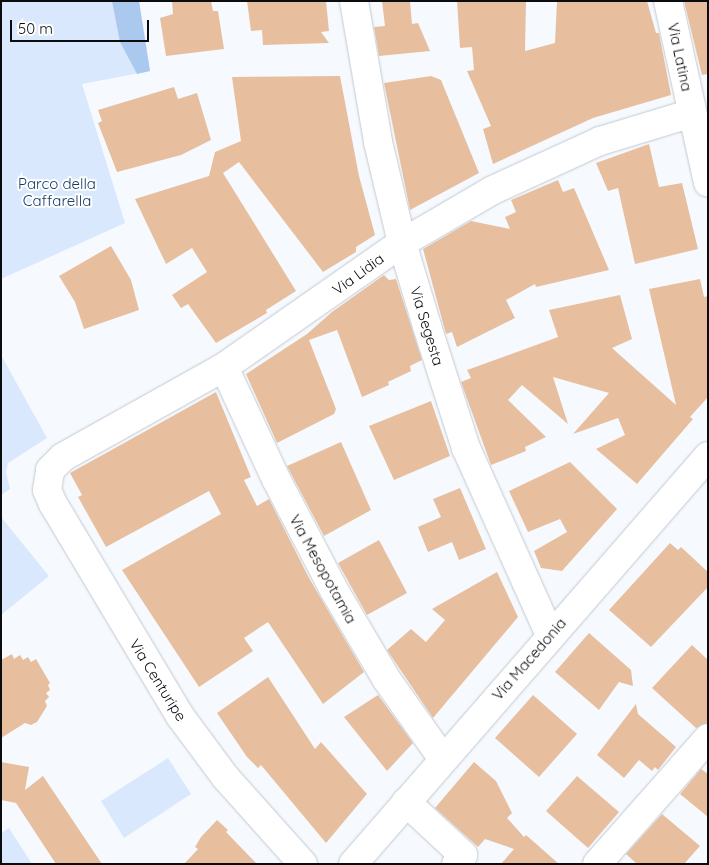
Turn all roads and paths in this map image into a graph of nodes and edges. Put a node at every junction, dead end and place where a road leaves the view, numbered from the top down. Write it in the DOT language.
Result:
graph roads {
  1 [pos="354,1"];
  2 [pos="668,1"];
  3 [pos="700,120"];
  4 [pos="708,183"];
  5 [pos="402,243"];
  6 [pos="224,367"];
  7 [pos="708,456"];
  8 [pos="47,476"];
  9 [pos="550,635"];
  10 [pos="708,738"];
  11 [pos="442,759"];
  12 [pos="406,802"];
  13 [pos="610,860"];
  14 [pos="303,864"];
  15 [pos="353,864"];
  16 [pos="456,864"];
  1 -- 5 [label="street, Via Segesta"];
  2 -- 3 [label="street, Via Latina"];
  3 -- 4 [label="street, Via Latina"];
  3 -- 5 [label="street, Via Lidia"];
  5 -- 6 [label="street, Via Lidia"];
  5 -- 9 [label="street, Via Segesta"];
  6 -- 8 [label="street, Via Lidia"];
  6 -- 11 [label="street, Via Mesopotamia"];
  7 -- 9 [label="street, Via Macedonia"];
  8 -- 14 [label="street, Via Centuripe"];
  9 -- 11 [label="street, Via Macedonia"];
  10 -- 13 [label="street"];
  11 -- 12 [label="street, Via Macedonia"];
  12 -- 15 [label="street, Via Macedonia"];
  12 -- 16 [label="street"];
}
